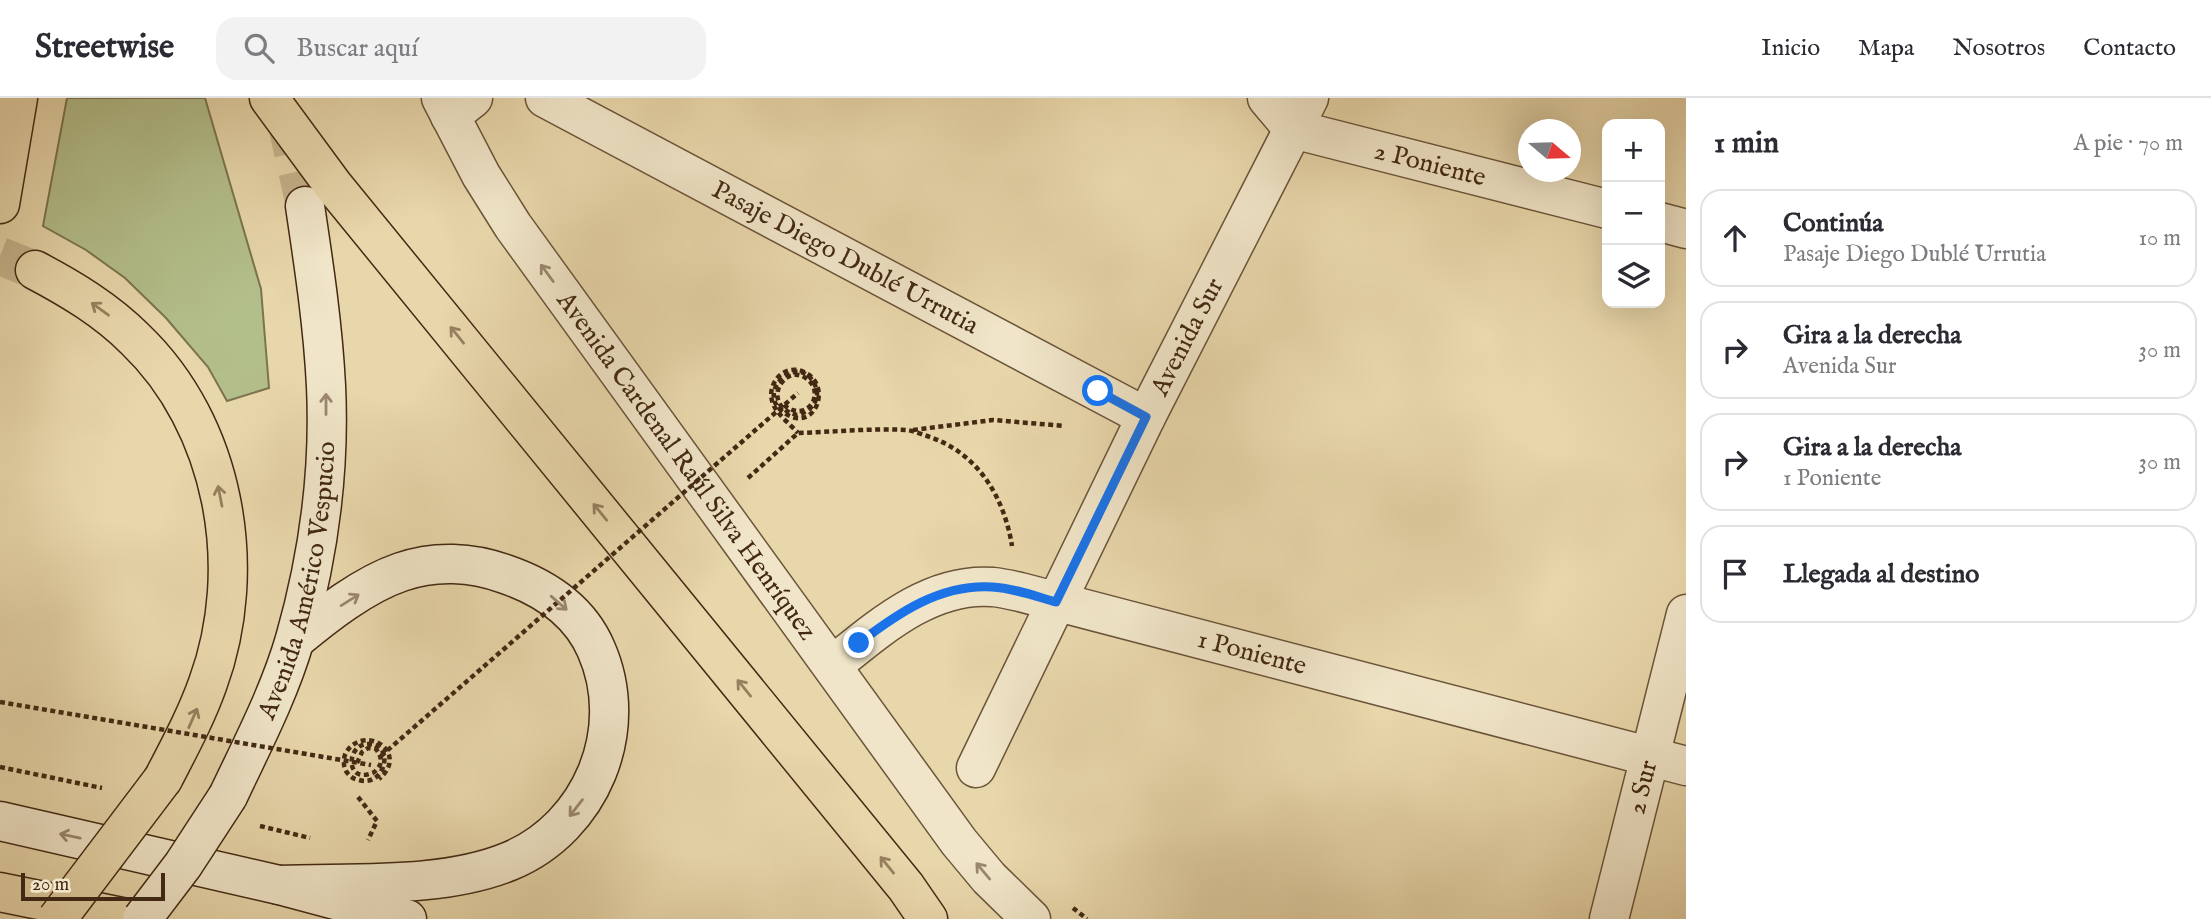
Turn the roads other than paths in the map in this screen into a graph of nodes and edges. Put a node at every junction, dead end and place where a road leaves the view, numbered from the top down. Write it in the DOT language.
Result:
graph roads {
  1 [pos="18,98"];
  2 [pos="269,98"];
  3 [pos="545,98"];
  4 [pos="1267,98"];
  5 [pos="455,104"];
  6 [pos="1301,113"];
  7 [pos="0,204"];
  8 [pos="305,206"];
  9 [pos="1602,207"];
  10 [pos="1665,223"];
  11 [pos="1686,229"];
  12 [pos="35,270"];
  13 [pos="1146,417"];
  14 [pos="1056,602"];
  15 [pos="1686,614"];
  16 [pos="295,640"];
  17 [pos="833,665"];
  18 [pos="1668,762"];
  19 [pos="976,768"];
  20 [pos="0,821"];
  21 [pos="279,885"];
  22 [pos="0,892"];
  23 [pos="57,919"];
  24 [pos="132,919"];
  25 [pos="142,919"];
  26 [pos="407,919"];
  27 [pos="928,919"];
  28 [pos="1031,919"];
  29 [pos="1609,919"];
  1 -- 7 [label="highway"];
  27 -- 2 [label="highway, one-way"];
  3 -- 13 [label="street, Pasaje Diego Dublé Urrutia"];
  4 -- 6 [label="street"];
  17 -- 5 [label="street, Avenida Cardenal Raúl Silva Henríquez, one-way"];
  6 -- 9 [label="street, 2 Poniente"];
  6 -- 13 [label="street, Avenida Sur"];
  16 -- 8 [label="street, Avenida Américo Vespucio, one-way"];
  10 -- 11 [label="street"];
  23 -- 12 [label="highway, one-way, bridge"];
  13 -- 14 [label="street, Avenida Sur"];
  14 -- 17 [label="street, 1 Poniente"];
  14 -- 18 [label="street, 1 Poniente"];
  14 -- 19 [label="street, Avenida Sur"];
  15 -- 18 [label="street, 2 Sur"];
  16 -- 21 [label="street, one-way"];
  16 -- 25 [label="street, Avenida Américo Vespucio, bridge"];
  28 -- 17 [label="street, Avenida Cardenal Raúl Silva Henríquez, one-way"];
  18 -- 29 [label="street, 2 Sur"];
  21 -- 20 [label="street, one-way"];
  21 -- 26 [label="street"];
  22 -- 24 [label="highway"];
}
